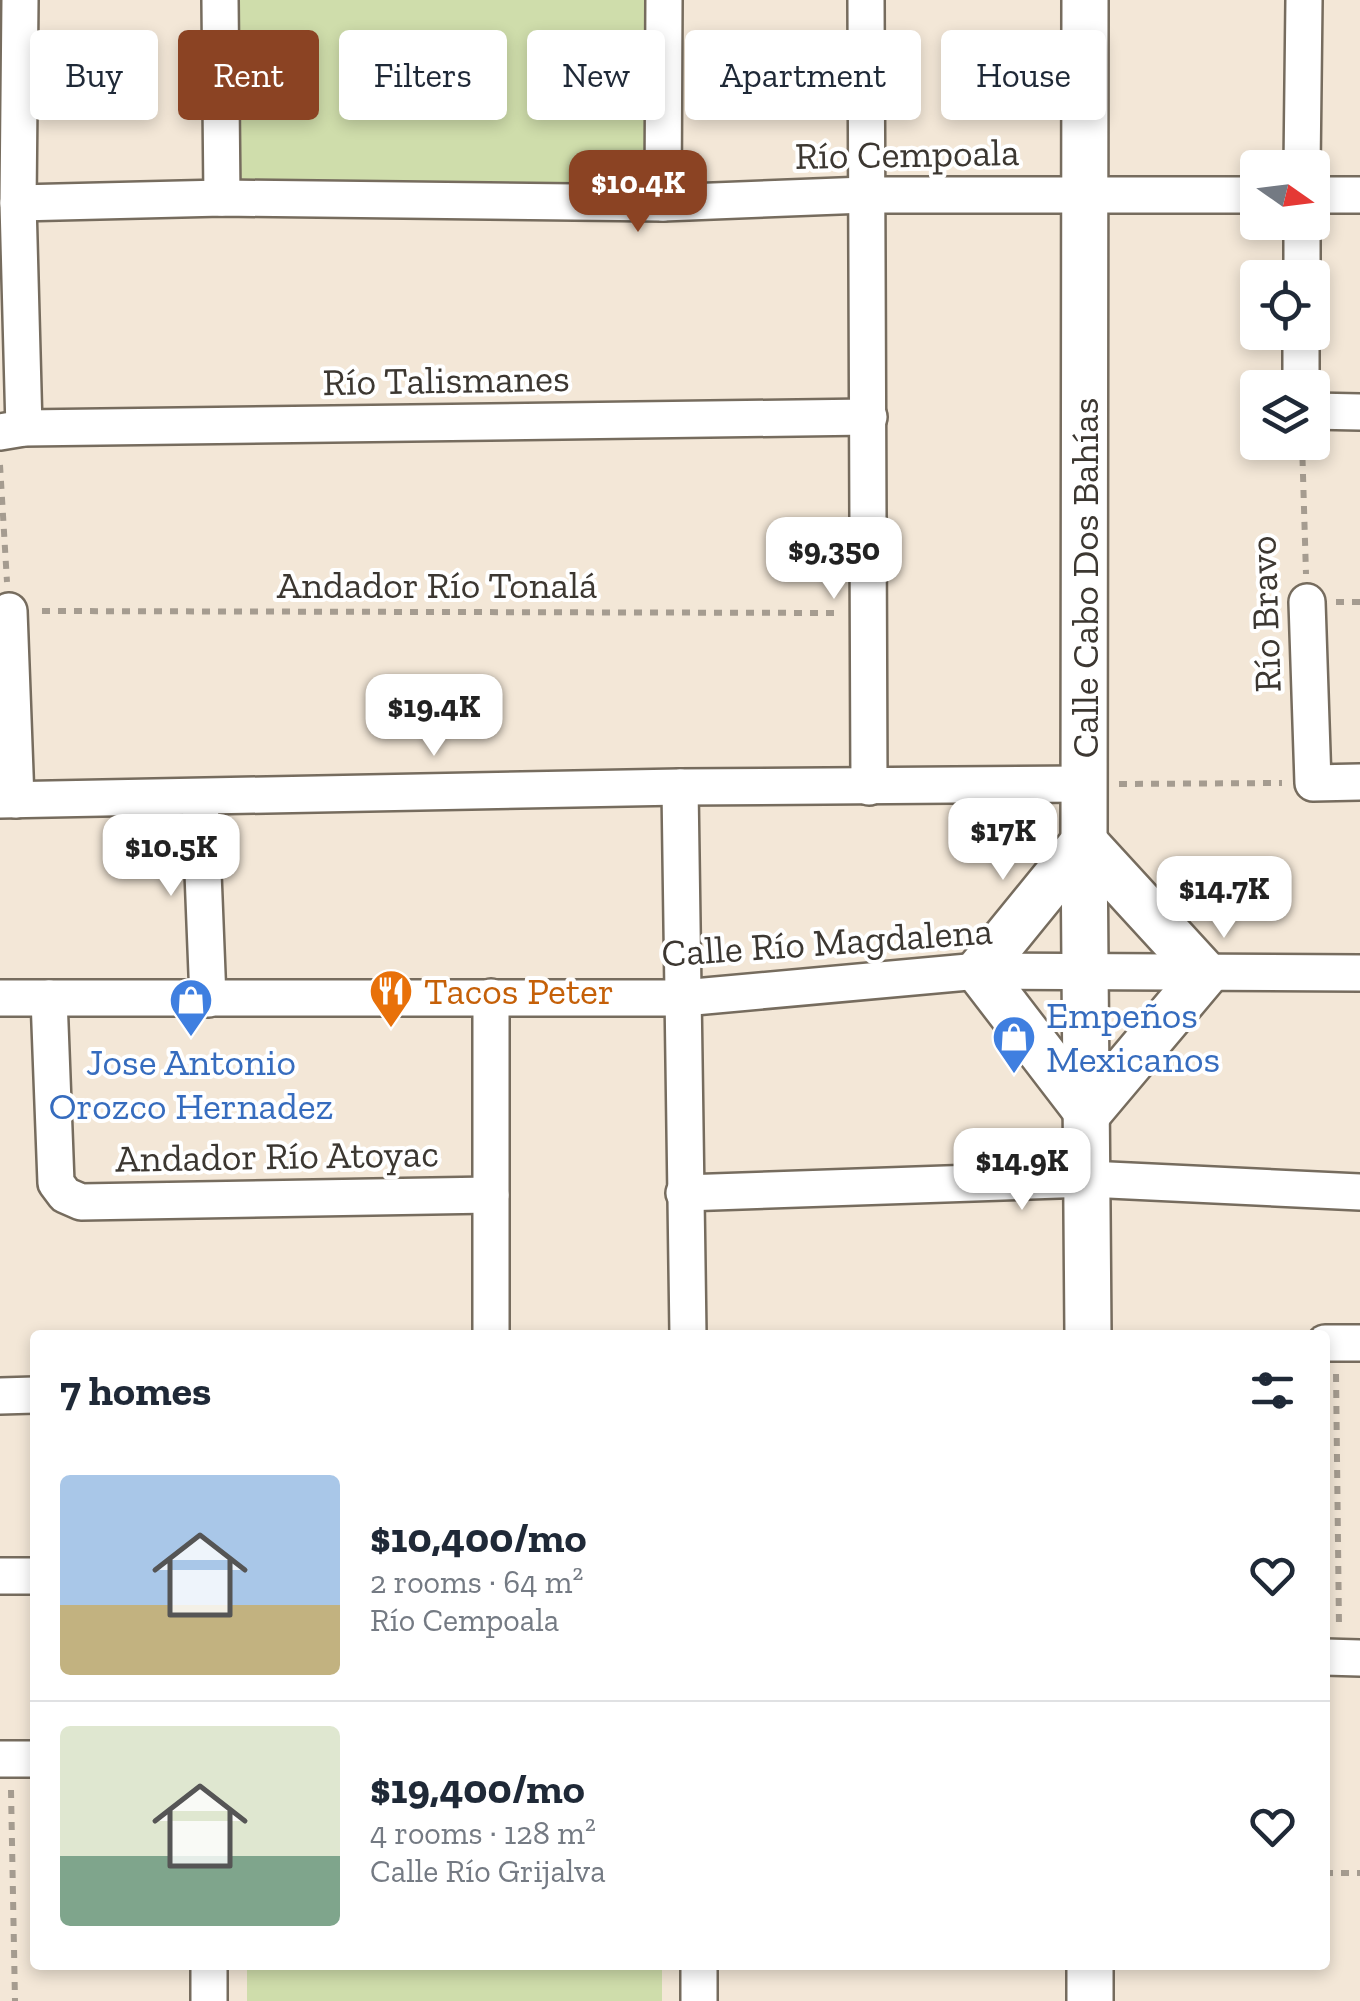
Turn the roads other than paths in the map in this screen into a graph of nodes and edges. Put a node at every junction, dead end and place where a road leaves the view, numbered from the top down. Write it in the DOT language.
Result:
graph roads {
  1 [pos="20,0"];
  2 [pos="220,0"];
  3 [pos="664,0"];
  4 [pos="866,0"];
  5 [pos="1086,0"];
  6 [pos="1304,0"];
  7 [pos="1302,150"];
  8 [pos="1085,193"];
  9 [pos="1240,194"];
  10 [pos="866,195"];
  11 [pos="1330,195"];
  12 [pos="1360,195"];
  13 [pos="222,198"];
  14 [pos="18,203"];
  15 [pos="663,203"];
  16 [pos="1330,411"];
  17 [pos="1360,412"];
  18 [pos="870,417"];
  19 [pos="12,430"];
  20 [pos="1306,602"];
  21 [pos="9,611"];
  22 [pos="1360,782"];
  23 [pos="1084,784"];
  24 [pos="680,787"];
  25 [pos="869,788"];
  26 [pos="200,797"];
  27 [pos="8,800"];
  28 [pos="1084,842"];
  29 [pos="978,970"];
  30 [pos="1087,974"];
  31 [pos="1206,974"];
  32 [pos="1360,974"];
  33 [pos="491,997"];
  34 [pos="0,998"];
  35 [pos="49,998"];
  36 [pos="683,998"];
  37 [pos="208,999"];
  38 [pos="1088,1113"];
  39 [pos="1088,1179"];
  40 [pos="684,1192"];
  41 [pos="1360,1192"];
  42 [pos="491,1195"];
  43 [pos="491,1330"];
  44 [pos="688,1330"];
  45 [pos="1088,1330"];
  46 [pos="30,1395"];
  47 [pos="0,1396"];
  48 [pos="0,1576"];
  49 [pos="30,1576"];
  50 [pos="210,1970"];
  51 [pos="699,1970"];
  52 [pos="1090,1970"];
  53 [pos="209,2001"];
  54 [pos="699,2001"];
  55 [pos="1090,2001"];
  1 -- 14 [label="street"];
  2 -- 13 [label="street"];
  3 -- 15 [label="street"];
  4 -- 10 [label="street"];
  5 -- 8 [label="main road, Calle Cabo Dos Bahías"];
  6 -- 7 [label="street"];
  8 -- 9 [label="street, Río Cempoala"];
  8 -- 10 [label="street, Río Cempoala"];
  8 -- 23 [label="main road, Calle Cabo Dos Bahías"];
  10 -- 15 [label="street, Río Cempoala"];
  10 -- 18 [label="street"];
  11 -- 12 [label="street"];
  13 -- 14 [label="street, Río Cempoala"];
  13 -- 15 [label="street, Río Cempoala"];
  14 -- 19 [label="street"];
  16 -- 17 [label="street"];
  18 -- 19 [label="street, Río Talismanes"];
  18 -- 25 [label="street"];
  20 -- 22 [label="street, Río Bravo"];
  21 -- 27 [label="street"];
  23 -- 25 [label="street"];
  23 -- 28 [label="main road, Calle Cabo Dos Bahías"];
  24 -- 25 [label="street"];
  24 -- 26 [label="street"];
  24 -- 36 [label="street"];
  26 -- 27 [label="street"];
  26 -- 37 [label="street"];
  28 -- 29 [label="main road"];
  28 -- 30 [label="main road, Calle Cabo Dos Bahías"];
  28 -- 31 [label="main road"];
  29 -- 30 [label="street, Calle Río Magdalena"];
  29 -- 36 [label="street, Calle Río Magdalena"];
  29 -- 38 [label="main road"];
  30 -- 31 [label="street, Calle Río Magdalena"];
  30 -- 38 [label="main road, Calle Cabo Dos Bahías"];
  31 -- 32 [label="street, Calle Río Magdalena"];
  31 -- 38 [label="main road"];
  33 -- 36 [label="street, Calle Río Magdalena"];
  33 -- 37 [label="street, Calle Río Magdalena"];
  33 -- 42 [label="street"];
  34 -- 35 [label="street, Calle Río Magdalena"];
  35 -- 37 [label="street, Calle Río Magdalena"];
  35 -- 42 [label="street, Andador Río Atoyac"];
  36 -- 40 [label="street"];
  38 -- 39 [label="main road, Calle Cabo Dos Bahías"];
  39 -- 40 [label="street"];
  39 -- 41 [label="street"];
  39 -- 45 [label="main road, Calle Cabo Dos Bahías"];
  40 -- 44 [label="street"];
  42 -- 43 [label="street"];
  46 -- 47 [label="street"];
  48 -- 49 [label="street"];
  50 -- 53 [label="street"];
  51 -- 54 [label="street"];
  52 -- 55 [label="main road"];
}
